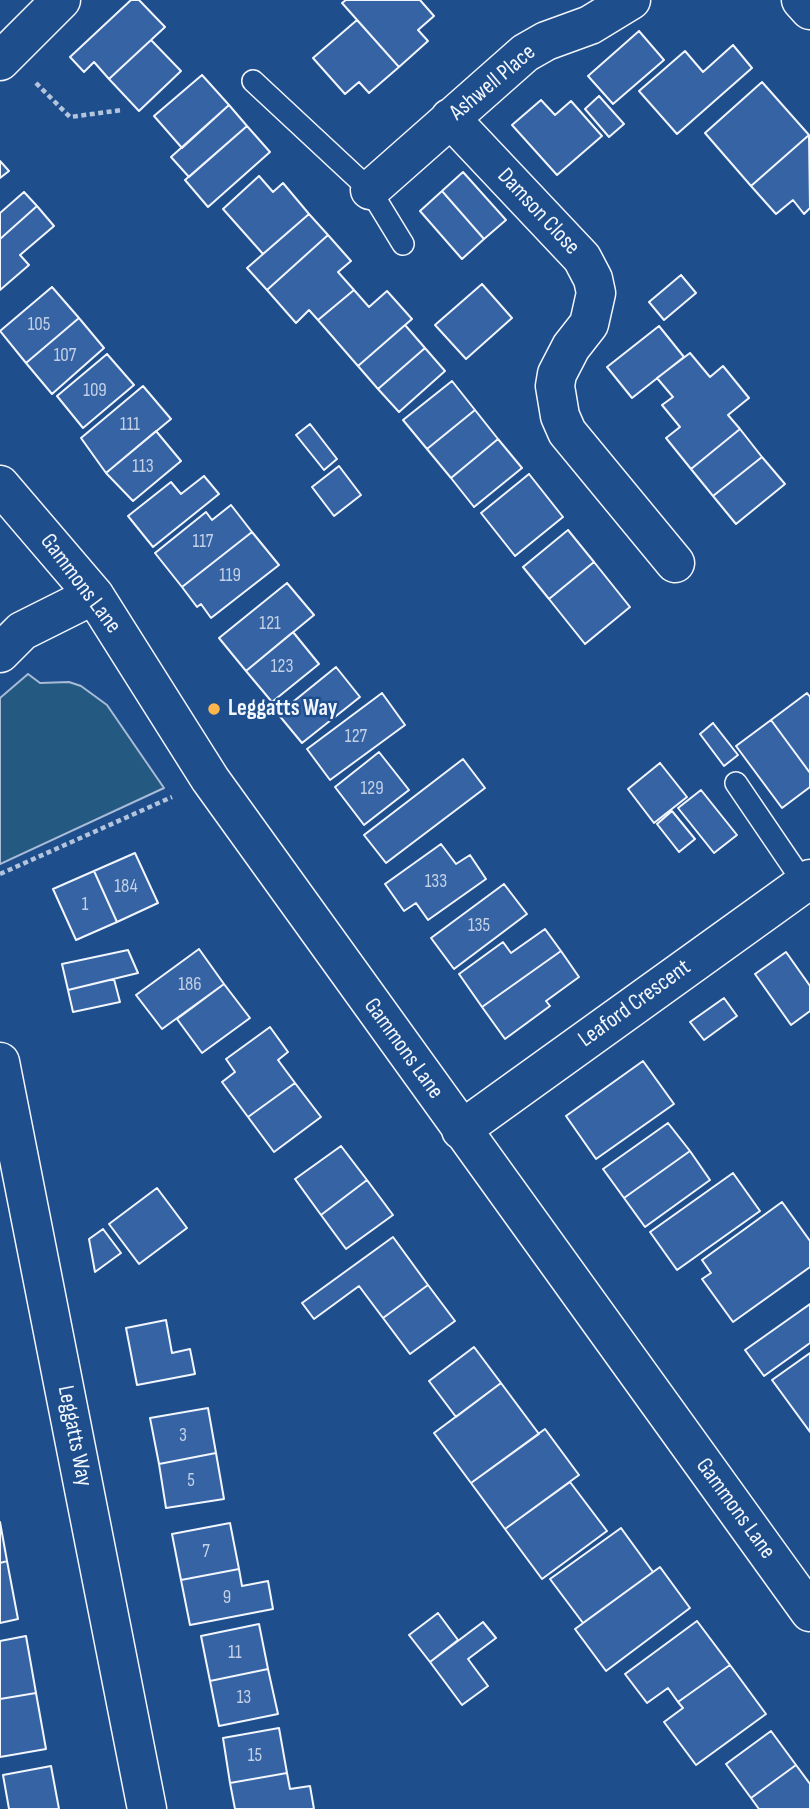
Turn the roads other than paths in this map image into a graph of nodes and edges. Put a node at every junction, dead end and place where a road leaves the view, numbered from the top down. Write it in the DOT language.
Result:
graph roads {
  1 [pos="61,0"];
  2 [pos="631,0"];
  3 [pos="801,0"];
  4 [pos="810,10"];
  5 [pos="3,58"];
  6 [pos="253,81"];
  7 [pos="450,118"];
  8 [pos="370,190"];
  9 [pos="403,244"];
  10 [pos="0,485"];
  11 [pos="675,564"];
  12 [pos="94,596"];
  13 [pos="0,653"];
  14 [pos="736,783"];
  15 [pos="807,881"];
  16 [pos="0,1062"];
  17 [pos="461,1130"];
  18 [pos="810,1612"];
  19 [pos="147,1809"];
  1 -- 5 [label="street"];
  2 -- 7 [label="street, Ashwell Place"];
  3 -- 4 [label="street"];
  6 -- 8 [label="lane"];
  7 -- 8 [label="street, Ashwell Place"];
  7 -- 11 [label="street, Damson Close"];
  8 -- 9 [label="lane"];
  10 -- 12 [label="street, Gammons Lane"];
  12 -- 13 [label="street"];
  12 -- 17 [label="street, Gammons Lane"];
  14 -- 15 [label="lane"];
  15 -- 17 [label="street, Leaford Crescent"];
  16 -- 19 [label="street, Leggatts Way"];
  17 -- 18 [label="street, Gammons Lane"];
}
